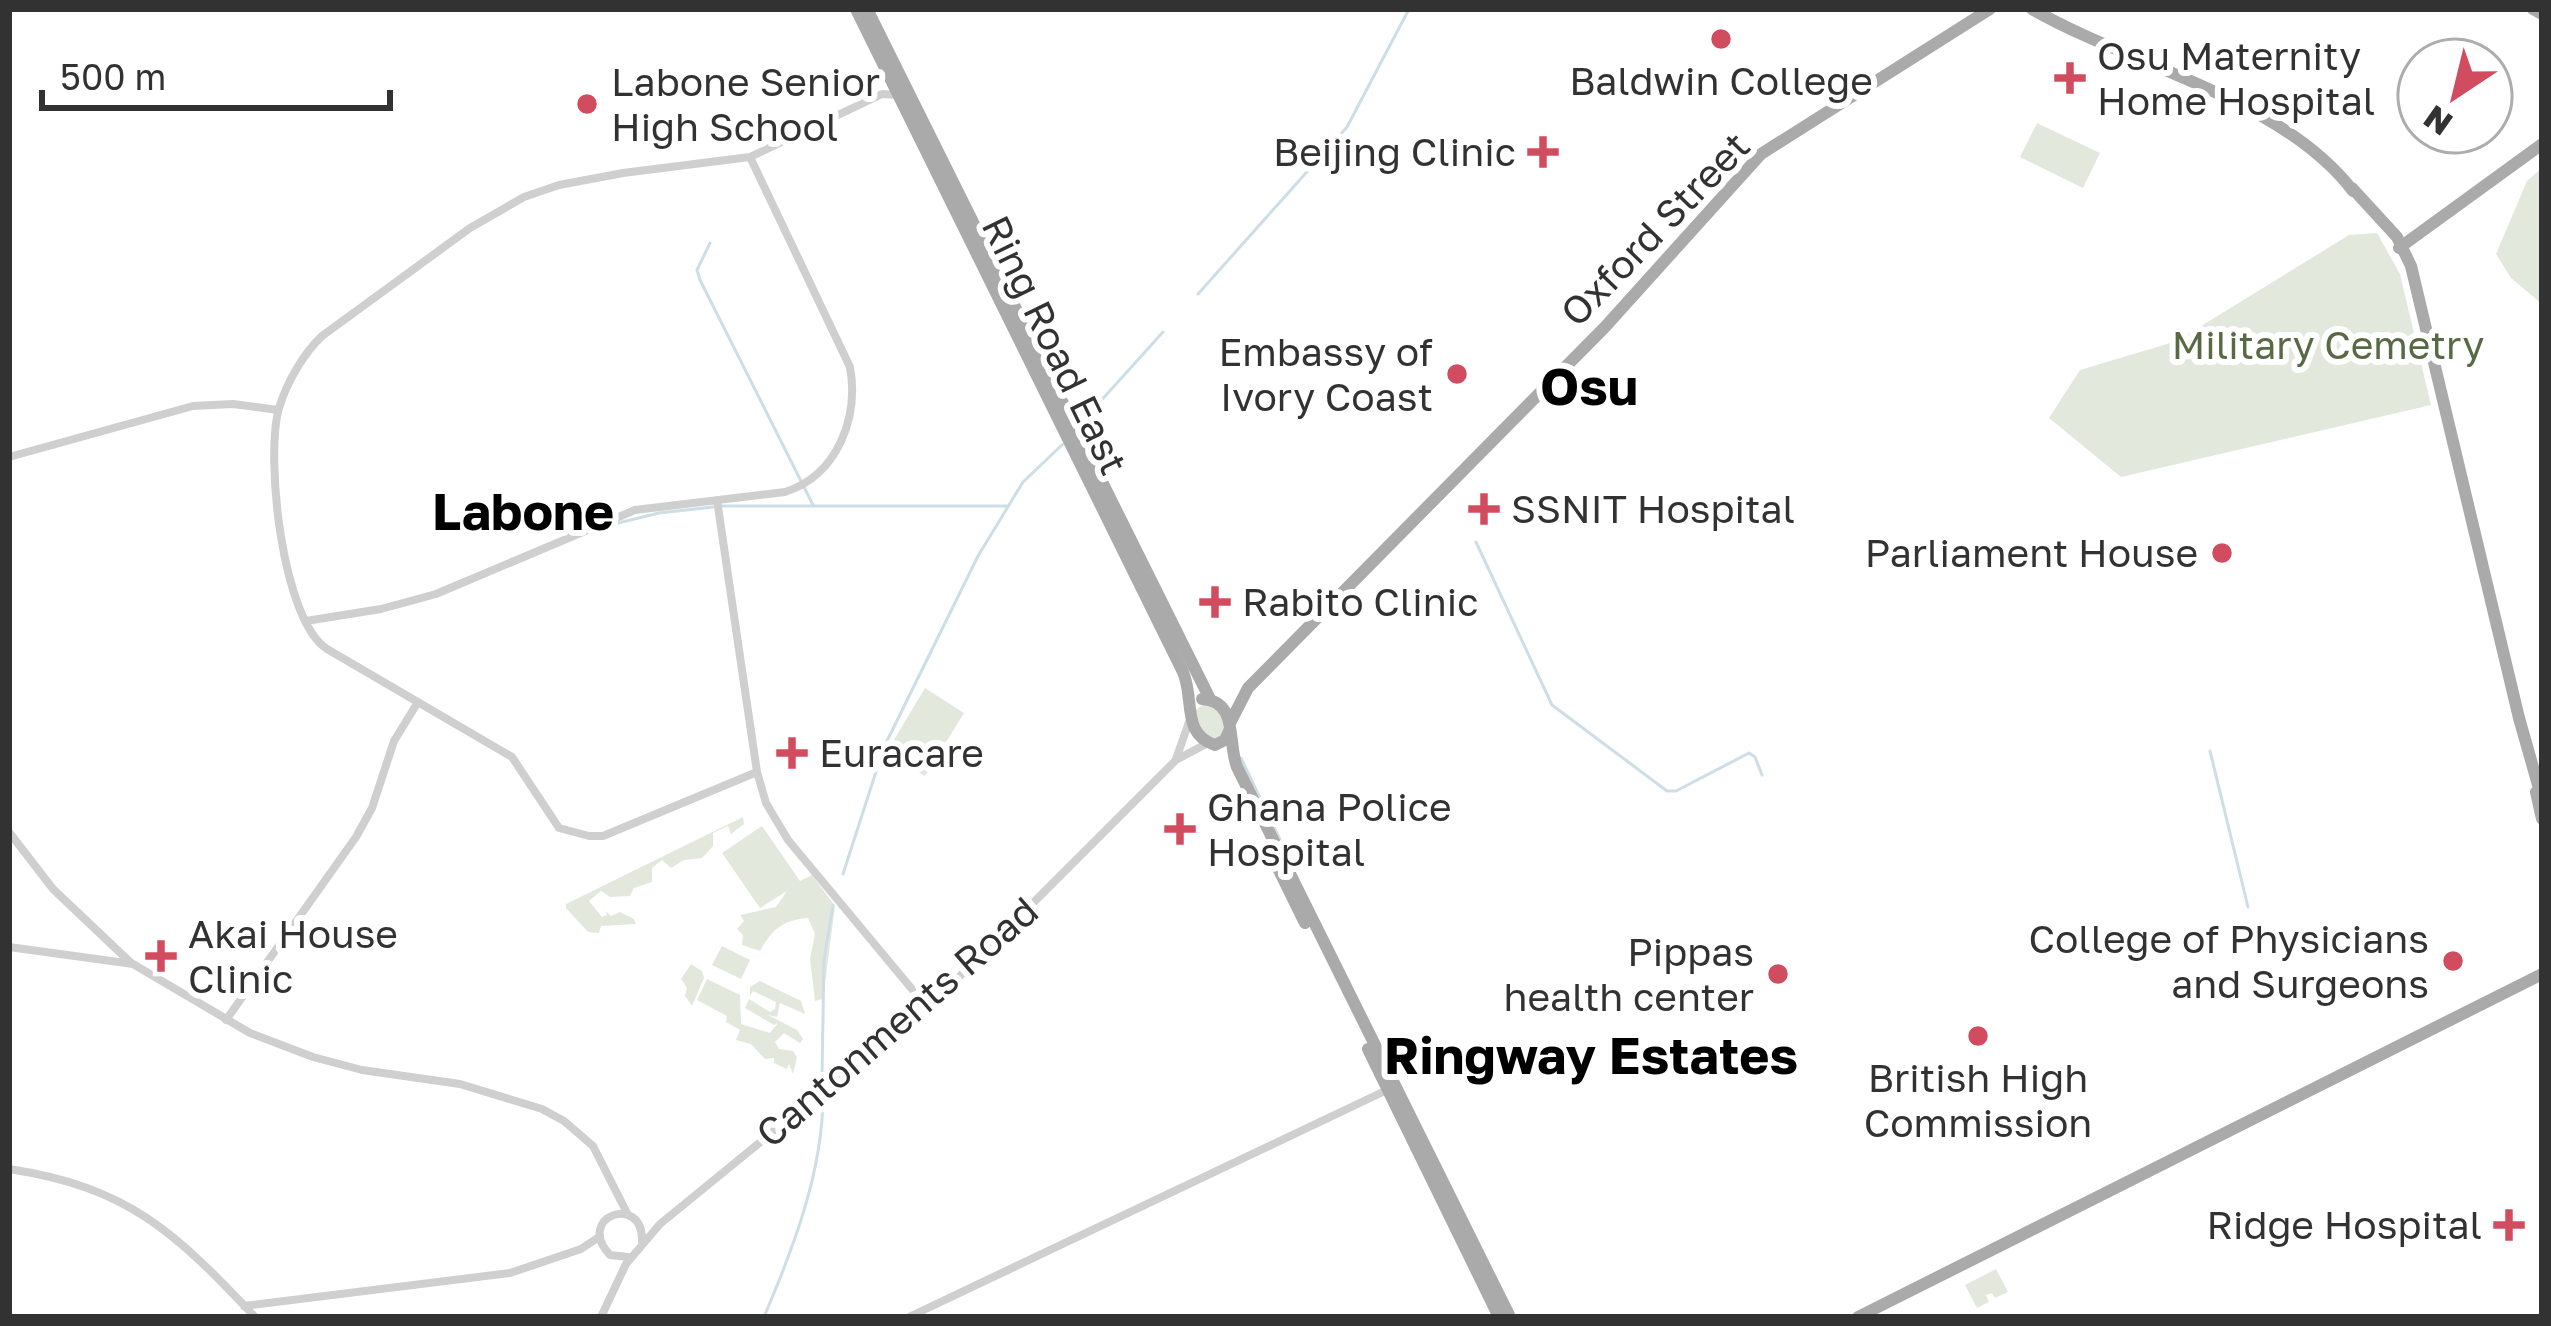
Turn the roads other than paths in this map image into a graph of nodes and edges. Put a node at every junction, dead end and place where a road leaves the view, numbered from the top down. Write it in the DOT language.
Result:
graph roads {
  1 [pos="856,9"];
  2 [pos="867,9"];
  3 [pos="1990,9"];
  4 [pos="2032,9"];
  5 [pos="2533,9"];
  6 [pos="2542,14"];
  7 [pos="887,74"];
  8 [pos="882,94"];
  9 [pos="898,95"];
  10 [pos="2542,145"];
  11 [pos="750,157"];
  12 [pos="2534,157"];
  13 [pos="2406,248"];
  14 [pos="1033,356"];
  15 [pos="278,410"];
  16 [pos="9,457"];
  17 [pos="717,505"];
  18 [pos="306,621"];
  19 [pos="1248,688"];
  20 [pos="1213,700"];
  21 [pos="418,702"];
  22 [pos="1191,714"];
  23 [pos="1230,726"];
  24 [pos="1209,744"];
  25 [pos="1176,760"];
  26 [pos="758,772"];
  27 [pos="2539,792"];
  28 [pos="1259,819"];
  29 [pos="2542,820"];
  30 [pos="9,832"];
  31 [pos="9,947"];
  32 [pos="133,964"];
  33 [pos="2542,979"];
  34 [pos="926,1006"];
  35 [pos="226,1020"];
  36 [pos="1381,1088"];
  37 [pos="1416,1134"];
  38 [pos="9,1169"];
  39 [pos="618,1198"];
  40 [pos="613,1215"];
  41 [pos="628,1215"];
  42 [pos="639,1223"];
  43 [pos="660,1224"];
  44 [pos="599,1237"];
  45 [pos="642,1243"];
  46 [pos="581,1249"];
  47 [pos="606,1252"];
  48 [pos="633,1255"];
  49 [pos="616,1257"];
  50 [pos="620,1274"];
  51 [pos="274,1300"];
  52 [pos="244,1306"];
  53 [pos="258,1317"];
  54 [pos="601,1317"];
  55 [pos="910,1317"];
  56 [pos="1495,1317"];
  57 [pos="1513,1317"];
  58 [pos="1858,1317"];
  59 [pos="1871,1317"];
  1 -- 7 [label="main road, Ring Road East"];
  2 -- 14 [label="main road, Ring Road East"];
  3 -- 19 [label="main road, Oxford Street"];
  4 -- 13 [label="main road"];
  5 -- 6 [label="main road"];
  7 -- 8 [label="street"];
  7 -- 9 [label="main road, Ring Road East"];
  8 -- 9 [label="street"];
  8 -- 11 [label="street"];
  9 -- 14 [label="main road, Ring Road East"];
  10 -- 12 [label="main road"];
  11 -- 15 [label="street"];
  11 -- 17 [label="street"];
  12 -- 13 [label="main road"];
  13 -- 27 [label="main road"];
  14 -- 20 [label="main road, Ring Road East"];
  14 -- 22 [label="main road, Ring Road East"];
  15 -- 16 [label="street"];
  15 -- 18 [label="street"];
  17 -- 18 [label="street"];
  17 -- 26 [label="street"];
  18 -- 21 [label="street"];
  19 -- 20 [label="main road, Oxford Street"];
  19 -- 23 [label="main road, Oxford Street"];
  20 -- 22 [label="main road"];
  20 -- 23 [label="main road"];
  21 -- 26 [label="street"];
  21 -- 35 [label="street"];
  22 -- 24 [label="main road"];
  22 -- 25 [label="street, Cantonments Road"];
  23 -- 24 [label="main road"];
  23 -- 28 [label="main road"];
  24 -- 25 [label="street, Cantonments Road"];
  24 -- 28 [label="main road"];
  25 -- 34 [label="street, Cantonments Road"];
  26 -- 34 [label="street"];
  27 -- 29 [label="main road"];
  28 -- 36 [label="main road"];
  30 -- 32 [label="street"];
  31 -- 32 [label="street"];
  32 -- 35 [label="street"];
  33 -- 58 [label="main road"];
  33 -- 59 [label="main road"];
  34 -- 43 [label="street, Cantonments Road"];
  35 -- 39 [label="street"];
  36 -- 37 [label="main road"];
  36 -- 37 [label="main road"];
  36 -- 55 [label="street"];
  37 -- 56 [label="main road"];
  37 -- 57 [label="main road"];
  38 -- 52 [label="street"];
  39 -- 40 [label="street"];
  39 -- 41 [label="street"];
  40 -- 41 [label="street"];
  40 -- 44 [label="street"];
  41 -- 42 [label="street"];
  42 -- 43 [label="street"];
  42 -- 45 [label="street"];
  43 -- 45 [label="street, Cantonments Road"];
  44 -- 46 [label="street"];
  44 -- 47 [label="street"];
  45 -- 48 [label="street"];
  46 -- 47 [label="street"];
  46 -- 51 [label="street"];
  47 -- 49 [label="street"];
  48 -- 49 [label="street"];
  48 -- 50 [label="street"];
  49 -- 50 [label="street"];
  50 -- 54 [label="street"];
  51 -- 52 [label="street"];
  51 -- 53 [label="street"];
  52 -- 53 [label="street"];
}
